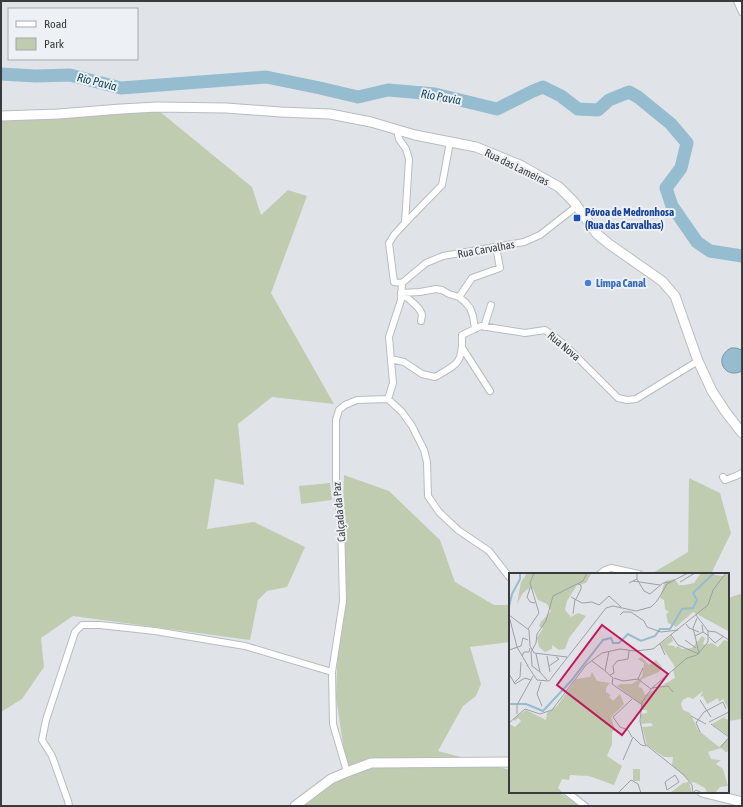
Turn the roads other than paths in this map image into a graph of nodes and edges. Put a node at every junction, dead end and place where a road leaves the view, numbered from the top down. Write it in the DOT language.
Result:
graph roads {
  1 [pos="737,1"];
  2 [pos="742,12"];
  3 [pos="1,116"];
  4 [pos="397,130"];
  5 [pos="450,142"];
  6 [pos="577,206"];
  7 [pos="405,223"];
  8 [pos="496,247"];
  9 [pos="402,283"];
  10 [pos="401,293"];
  11 [pos="459,298"];
  12 [pos="491,305"];
  13 [pos="421,321"];
  14 [pos="484,327"];
  15 [pos="475,329"];
  16 [pos="463,349"];
  17 [pos="391,359"];
  18 [pos="698,361"];
  19 [pos="490,391"];
  20 [pos="388,399"];
  21 [pos="742,433"];
  22 [pos="742,473"];
  23 [pos="724,477"];
  24 [pos="601,573"];
  25 [pos="634,573"];
  26 [pos="509,577"];
  27 [pos="332,672"];
  28 [pos="509,762"];
  29 [pos="347,772"];
  30 [pos="568,793"];
  31 [pos="706,793"];
  32 [pos="742,802"];
  33 [pos="69,806"];
  34 [pos="295,806"];
  35 [pos="585,806"];
  1 -- 2 [label="street"];
  3 -- 4 [label="street, Rua das Lameiras"];
  4 -- 5 [label="street, Rua das Lameiras"];
  4 -- 7 [label="street"];
  5 -- 6 [label="street, Rua das Lameiras"];
  5 -- 7 [label="street"];
  6 -- 8 [label="street, Rua Carvalhas"];
  6 -- 18 [label="street, Rua das Lameiras"];
  7 -- 9 [label="street"];
  8 -- 9 [label="street, Rua Carvalhas"];
  8 -- 11 [label="street"];
  9 -- 10 [label="street"];
  10 -- 11 [label="street"];
  10 -- 13 [label="street"];
  10 -- 17 [label="street"];
  11 -- 15 [label="street"];
  12 -- 14 [label="street"];
  14 -- 15 [label="street, Rua Nova"];
  14 -- 18 [label="street, Rua Nova"];
  15 -- 16 [label="street, Rua Nova"];
  16 -- 17 [label="street, Rua Nova"];
  16 -- 19 [label="street"];
  17 -- 20 [label="street"];
  18 -- 21 [label="street, Rua das Lameiras"];
  20 -- 26 [label="street"];
  20 -- 27 [label="street, Calçada da Paz"];
  22 -- 23 [label="street"];
  24 -- 25 [label="street"];
  27 -- 29 [label="street, Calçada da Paz"];
  27 -- 33 [label="street"];
  28 -- 29 [label="street"];
  29 -- 34 [label="street"];
  30 -- 35 [label="street"];
  31 -- 32 [label="street"];
}
